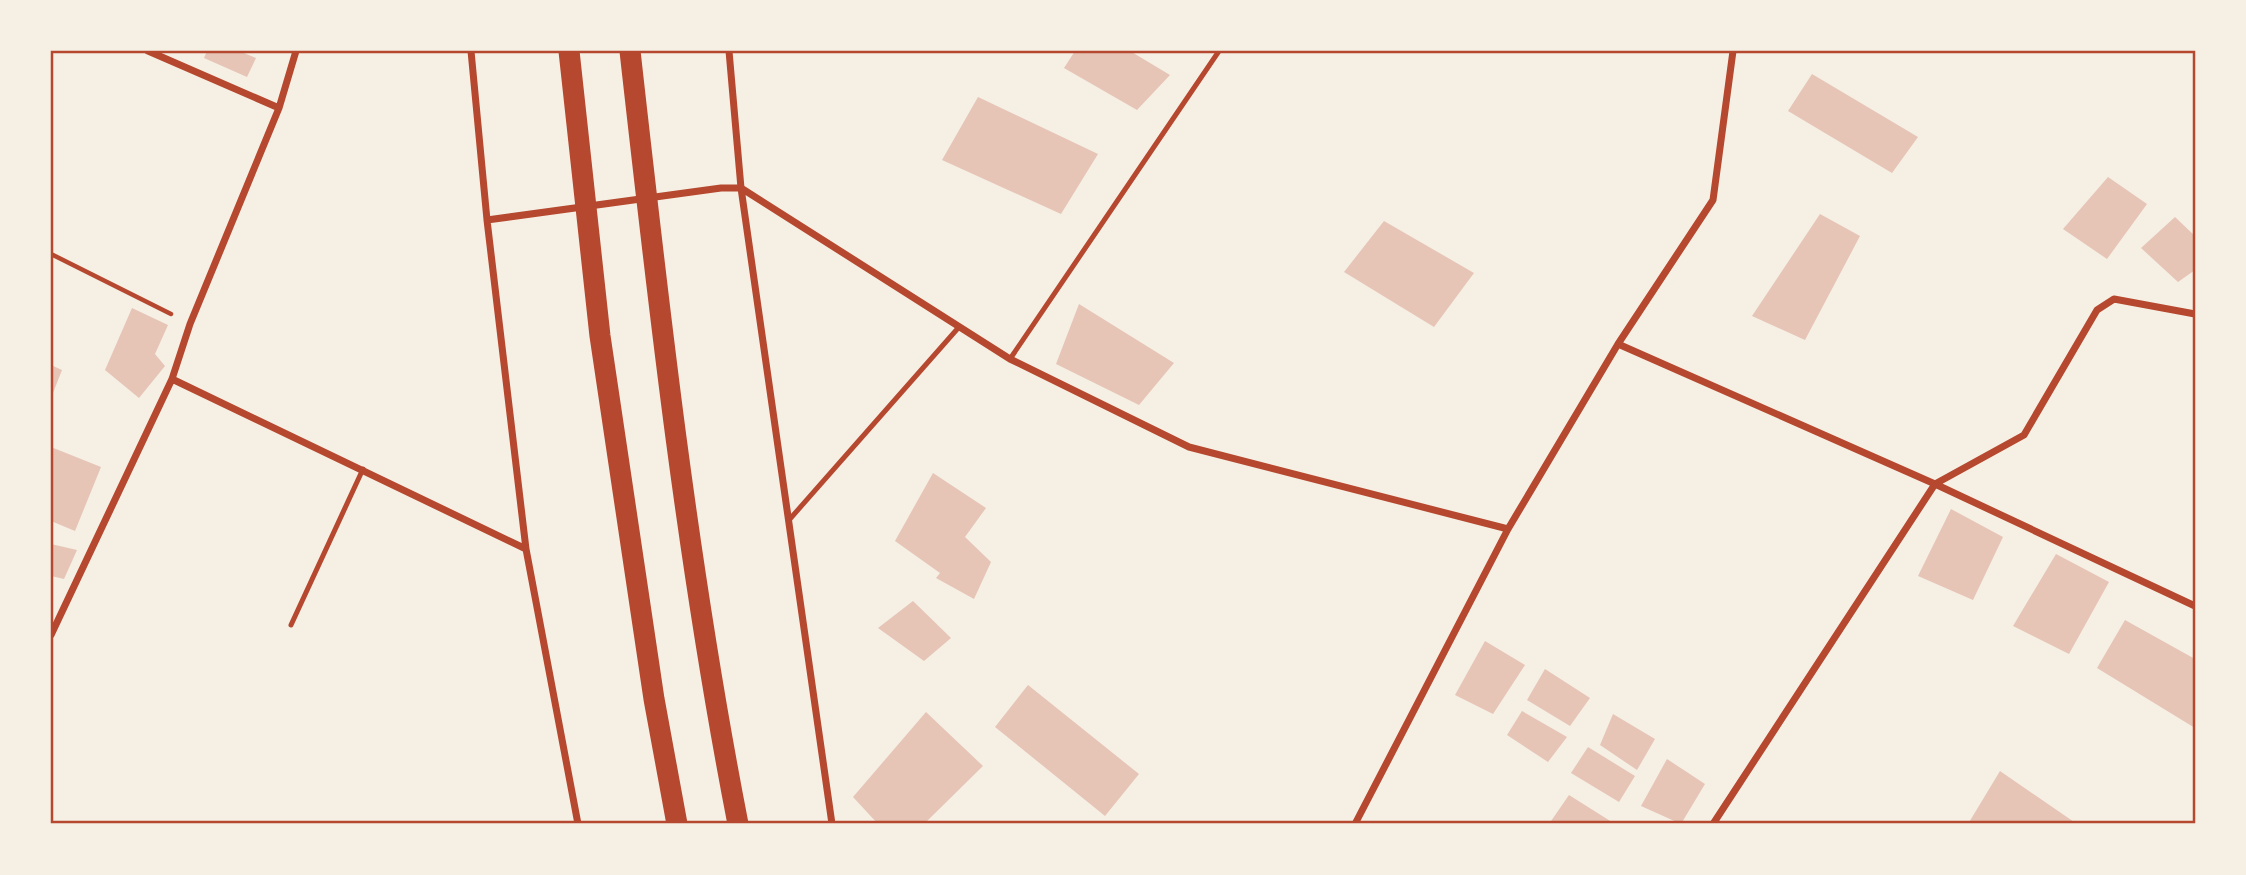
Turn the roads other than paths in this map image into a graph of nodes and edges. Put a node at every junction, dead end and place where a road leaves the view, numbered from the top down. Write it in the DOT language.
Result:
graph roads {
  1 [pos="148,51"];
  2 [pos="296,51"];
  3 [pos="471,51"];
  4 [pos="569,51"];
  5 [pos="630,51"];
  6 [pos="729,51"];
  7 [pos="1219,51"];
  8 [pos="1733,51"];
  9 [pos="279,108"];
  10 [pos="741,188"];
  11 [pos="487,220"];
  12 [pos="2194,312"];
  13 [pos="959,327"];
  14 [pos="1618,344"];
  15 [pos="1010,359"];
  16 [pos="172,379"];
  17 [pos="363,469"];
  18 [pos="1935,484"];
  19 [pos="789,520"];
  20 [pos="1508,529"];
  21 [pos="526,549"];
  22 [pos="2195,606"];
  23 [pos="291,625"];
  24 [pos="51,635"];
  25 [pos="578,824"];
  26 [pos="677,824"];
  27 [pos="738,824"];
  28 [pos="830,824"];
  29 [pos="1355,824"];
  30 [pos="1713,824"];
  1 -- 9 [label="street"];
  2 -- 9 [label="street"];
  3 -- 11 [label="street"];
  4 -- 26 [label="highway"];
  5 -- 27 [label="highway"];
  6 -- 10 [label="street"];
  7 -- 15 [label="lane"];
  8 -- 14 [label="street"];
  9 -- 16 [label="street"];
  10 -- 11 [label="street"];
  10 -- 13 [label="street"];
  10 -- 19 [label="street"];
  11 -- 21 [label="street"];
  12 -- 18 [label="street"];
  13 -- 15 [label="street"];
  13 -- 19 [label="lane"];
  14 -- 18 [label="street"];
  14 -- 20 [label="street"];
  15 -- 20 [label="street"];
  16 -- 17 [label="street"];
  16 -- 24 [label="street"];
  17 -- 21 [label="street"];
  17 -- 23 [label="lane"];
  18 -- 22 [label="street"];
  18 -- 30 [label="street"];
  19 -- 28 [label="street"];
  20 -- 29 [label="street"];
  21 -- 25 [label="street"];
}
